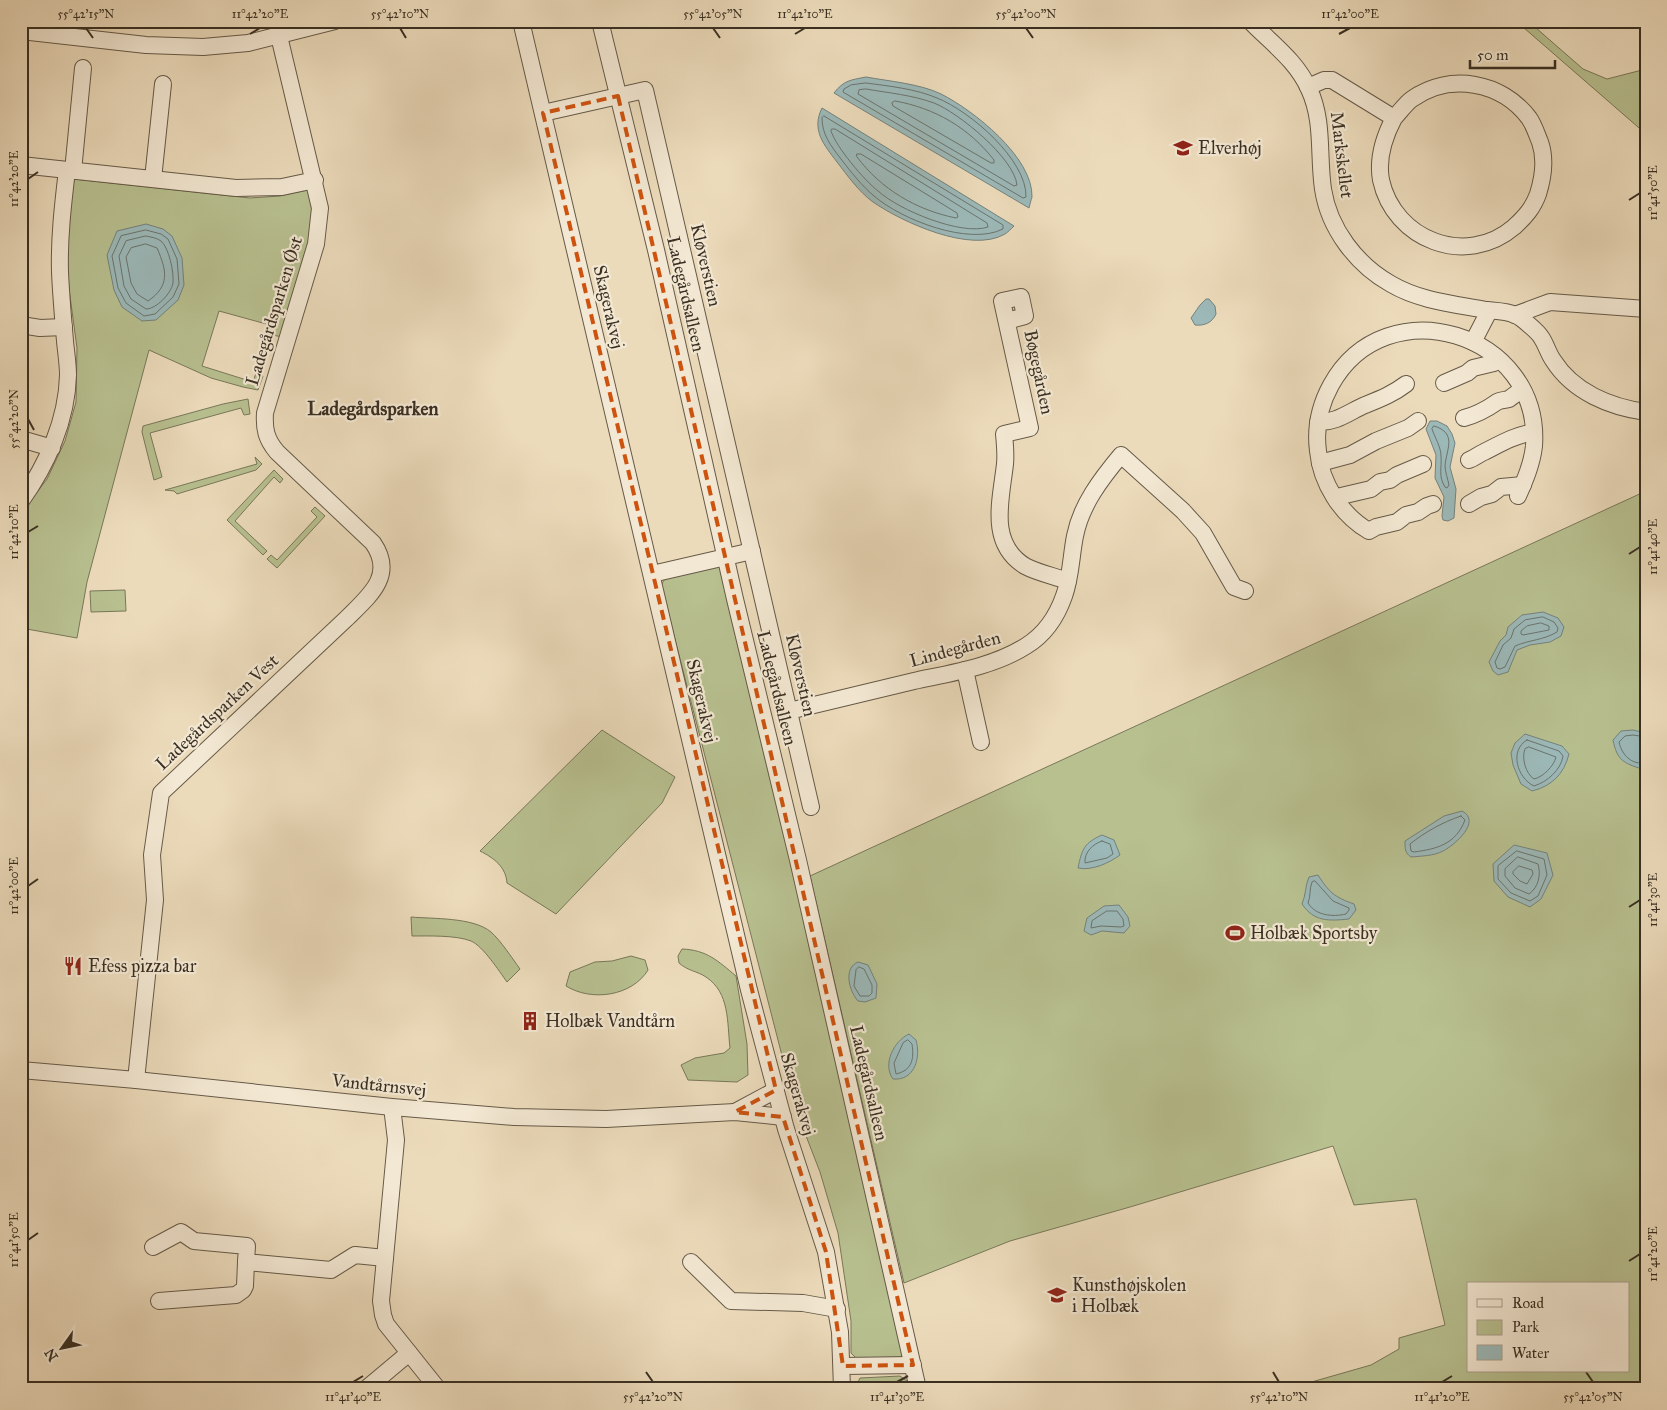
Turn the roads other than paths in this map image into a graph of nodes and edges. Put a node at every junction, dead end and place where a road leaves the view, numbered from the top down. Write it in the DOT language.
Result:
graph roads {
  1 [pos="335,21"];
  2 [pos="521,21"];
  3 [pos="600,21"];
  4 [pos="1250,21"];
  5 [pos="57,29"];
  6 [pos="21,31"];
  7 [pos="279,36"];
  8 [pos="83,68"];
  9 [pos="163,84"];
  10 [pos="1308,87"];
  11 [pos="618,96"];
  12 [pos="543,113"];
  13 [pos="1394,118"];
  14 [pos="21,165"];
  15 [pos="70,170"];
  16 [pos="153,179"];
  17 [pos="315,180"];
  18 [pos="1542,305"];
  19 [pos="1646,309"];
  20 [pos="1487,310"];
  21 [pos="1516,315"];
  22 [pos="1007,321"];
  23 [pos="21,325"];
  24 [pos="64,327"];
  25 [pos="1540,335"];
  26 [pos="1473,342"];
  27 [pos="1498,359"];
  28 [pos="1444,383"];
  29 [pos="1406,384"];
  30 [pos="1522,390"];
  31 [pos="1646,412"];
  32 [pos="1464,418"];
  33 [pos="1418,421"];
  34 [pos="1318,422"];
  35 [pos="1534,432"];
  36 [pos="21,439"];
  37 [pos="52,448"];
  38 [pos="1469,460"];
  39 [pos="1320,463"];
  40 [pos="1423,464"];
  41 [pos="1337,501"];
  42 [pos="21,502"];
  43 [pos="1433,504"];
  44 [pos="1469,504"];
  45 [pos="752,551"];
  46 [pos="380,556"];
  47 [pos="726,557"];
  48 [pos="652,574"];
  49 [pos="1068,581"];
  50 [pos="1245,591"];
  51 [pos="965,670"];
  52 [pos="789,711"];
  53 [pos="981,742"];
  54 [pos="811,807"];
  55 [pos="21,1070"];
  56 [pos="136,1080"];
  57 [pos="776,1090"];
  58 [pos="399,1108"];
  59 [pos="735,1112"];
  60 [pos="783,1117"];
  61 [pos="153,1246"];
  62 [pos="385,1258"];
  63 [pos="246,1262"];
  64 [pos="691,1262"];
  65 [pos="834,1289"];
  66 [pos="159,1301"];
  67 [pos="804,1303"];
  68 [pos="837,1309"];
  69 [pos="409,1353"];
  70 [pos="912,1365"];
  71 [pos="843,1366"];
  72 [pos="366,1389"];
  73 [pos="438,1389"];
  74 [pos="842,1389"];
  75 [pos="918,1389"];
  1 -- 7 [label="street"];
  2 -- 12 [label="street, Skagerakvej"];
  3 -- 11 [label="street, Ladegårdsalleen"];
  4 -- 10 [label="street, Markskellet"];
  5 -- 6 [label="street"];
  5 -- 7 [label="street"];
  7 -- 17 [label="street, Ladegårdsparken Øst"];
  8 -- 15 [label="street"];
  9 -- 16 [label="street"];
  10 -- 13 [label="street"];
  10 -- 20 [label="street, Markskellet"];
  11 -- 12 [label="street, Kløverstien"];
  11 -- 45 [label="street, Kløverstien"];
  11 -- 47 [label="street, Ladegårdsalleen"];
  12 -- 48 [label="street, Skagerakvej"];
  13 -- 13 [label="street"];
  14 -- 15 [label="street"];
  15 -- 16 [label="street"];
  15 -- 24 [label="street"];
  16 -- 17 [label="street"];
  17 -- 46 [label="street, Ladegårdsparken Øst"];
  18 -- 19 [label="street"];
  18 -- 21 [label="street"];
  18 -- 25 [label="street"];
  20 -- 21 [label="street, Markskellet"];
  20 -- 26 [label="street"];
  21 -- 25 [label="street"];
  22 -- 49 [label="street, Bøgegården"];
  23 -- 24 [label="street"];
  24 -- 37 [label="street"];
  25 -- 31 [label="street"];
  26 -- 27 [label="street"];
  26 -- 34 [label="street"];
  27 -- 28 [label="street"];
  27 -- 30 [label="street"];
  29 -- 34 [label="street"];
  30 -- 32 [label="street"];
  30 -- 35 [label="street"];
  33 -- 39 [label="street"];
  34 -- 39 [label="street"];
  35 -- 38 [label="street"];
  35 -- 44 [label="street"];
  36 -- 37 [label="street"];
  37 -- 42 [label="street"];
  39 -- 41 [label="street"];
  40 -- 41 [label="street"];
  41 -- 43 [label="street"];
  45 -- 47 [label="street"];
  45 -- 52 [label="street, Kløverstien"];
  46 -- 56 [label="street, Ladegårdsparken Vest"];
  47 -- 48 [label="street"];
  47 -- 70 [label="street, Ladegårdsalleen"];
  48 -- 57 [label="street, Skagerakvej"];
  49 -- 50 [label="street, Lindegården"];
  49 -- 51 [label="street, Lindegården"];
  51 -- 52 [label="street, Lindegården"];
  51 -- 53 [label="street"];
  52 -- 54 [label="street, Kløverstien"];
  55 -- 56 [label="street, Vandtårnsvej"];
  56 -- 58 [label="street, Vandtårnsvej"];
  57 -- 59 [label="street, Vandtårnsvej"];
  57 -- 60 [label="street, Skagerakvej"];
  58 -- 59 [label="street, Vandtårnsvej"];
  58 -- 62 [label="street"];
  59 -- 60 [label="street, Vandtårnsvej"];
  60 -- 65 [label="street, Skagerakvej"];
  61 -- 63 [label="street"];
  62 -- 63 [label="street"];
  62 -- 69 [label="street"];
  63 -- 66 [label="street"];
  64 -- 67 [label="street"];
  65 -- 67 [label="street"];
  65 -- 68 [label="street, Skagerakvej"];
  67 -- 68 [label="street"];
  68 -- 71 [label="street, Skagerakvej"];
  69 -- 72 [label="street"];
  69 -- 73 [label="street"];
  70 -- 71 [label="street"];
  70 -- 75 [label="street, Ladegårdsalleen"];
  71 -- 74 [label="street, Skagerakvej"];
}
